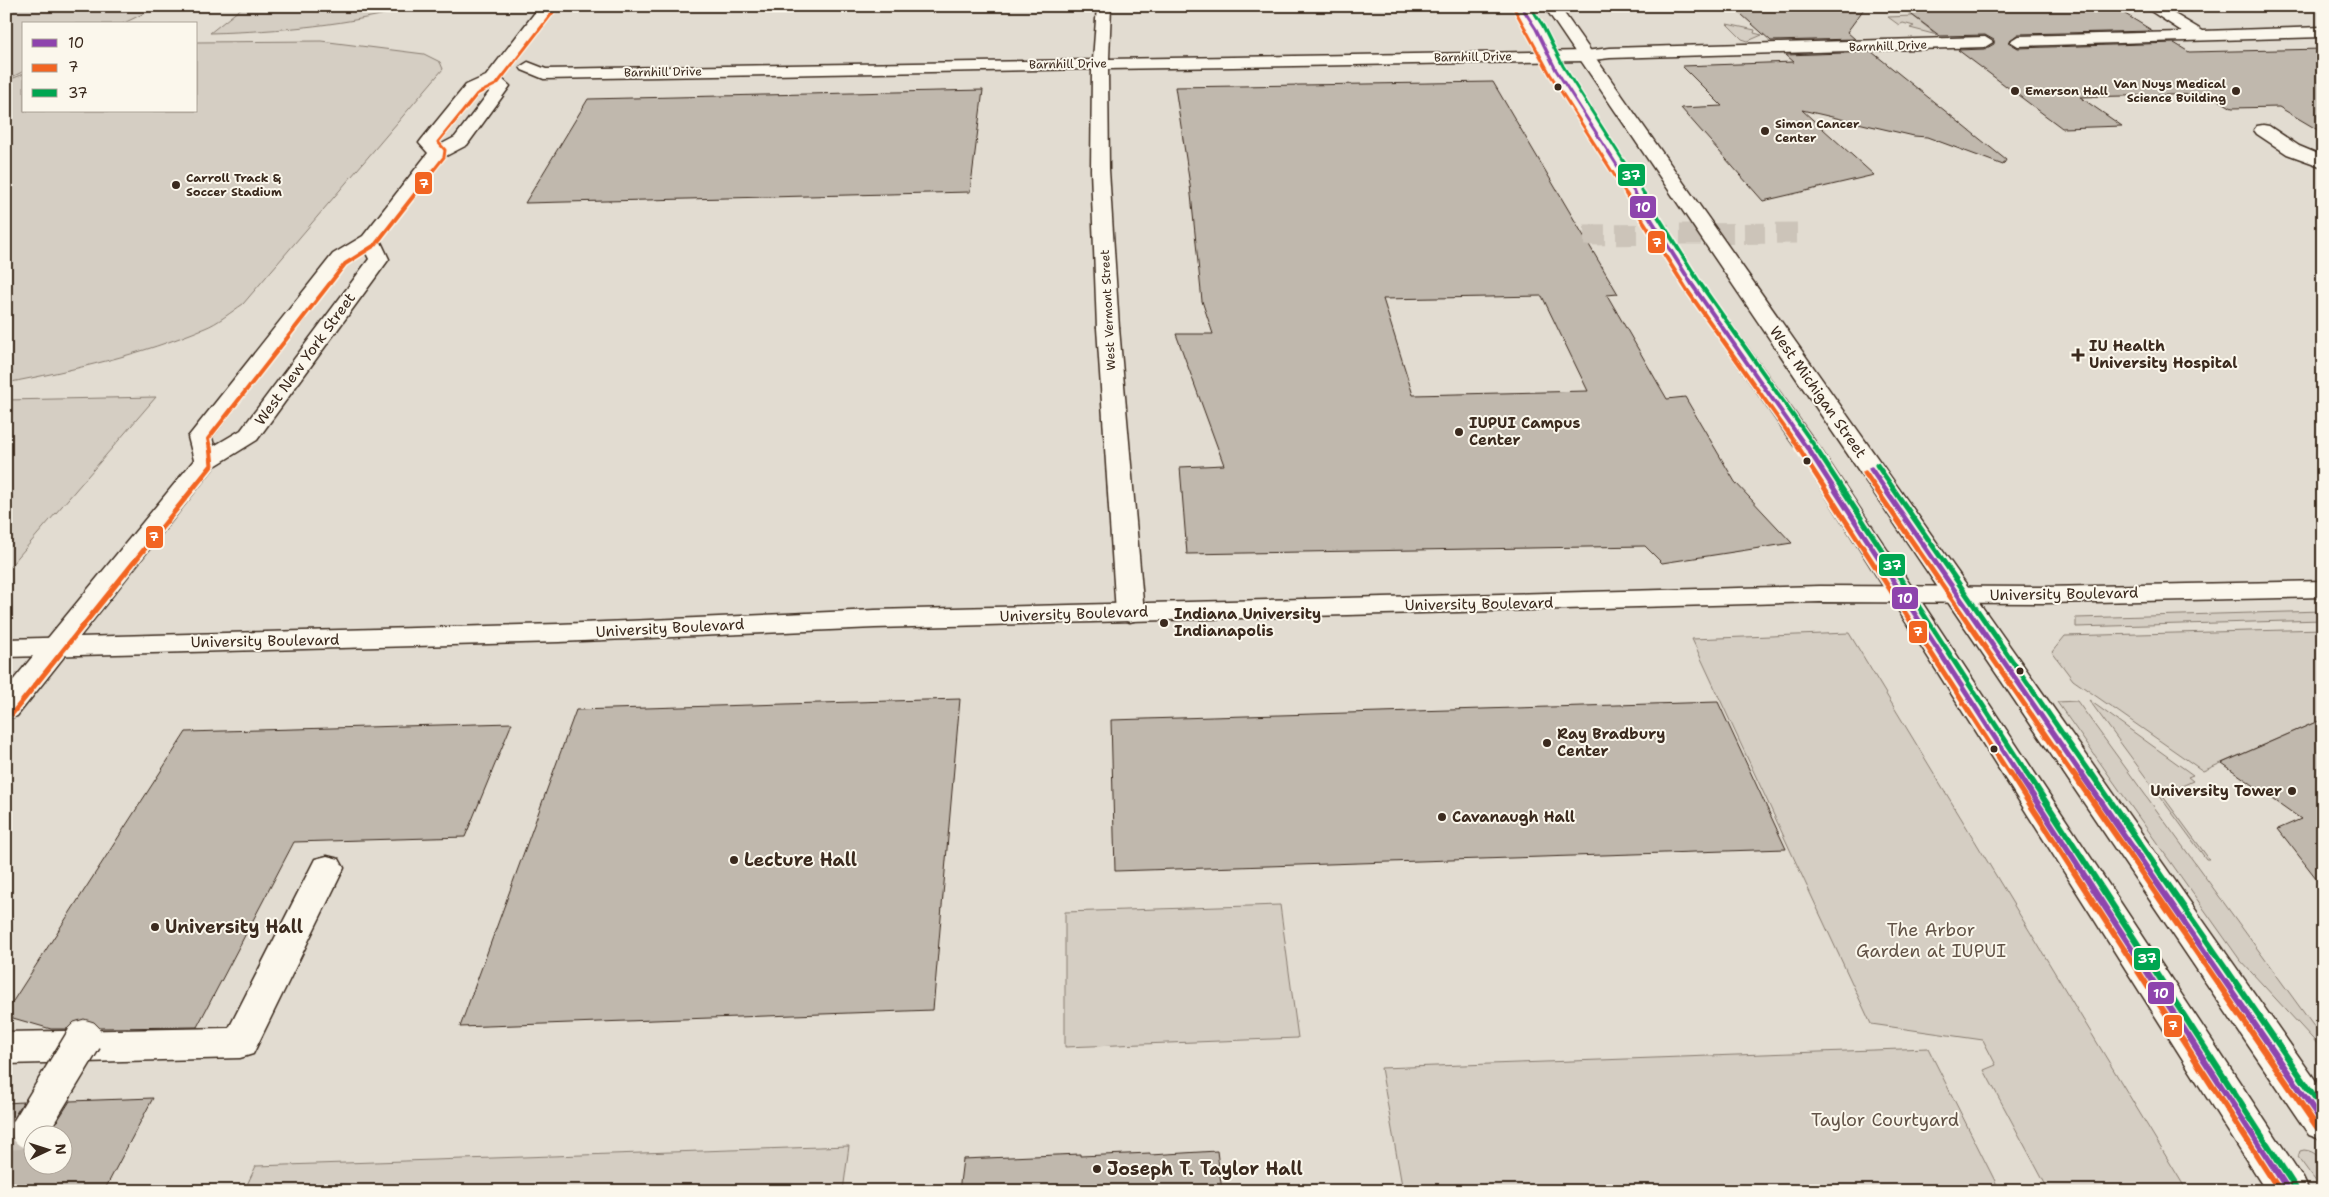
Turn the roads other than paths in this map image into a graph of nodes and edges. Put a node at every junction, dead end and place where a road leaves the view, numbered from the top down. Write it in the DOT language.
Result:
graph roads {
  1 [pos="548,6"];
  2 [pos="1104,6"];
  3 [pos="1522,6"];
  4 [pos="1551,6"];
  5 [pos="2150,6"];
  6 [pos="2323,32"];
  7 [pos="2201,36"];
  8 [pos="2018,41"];
  9 [pos="1986,42"];
  10 [pos="1547,51"];
  11 [pos="1582,51"];
  12 [pos="1102,56"];
  13 [pos="496,74"];
  14 [pos="2263,130"];
  15 [pos="438,153"];
  16 [pos="2323,162"];
  17 [pos="370,240"];
  18 [pos="206,461"];
  19 [pos="2323,589"];
  20 [pos="1902,595"];
  21 [pos="1959,595"];
  22 [pos="1130,613"];
  23 [pos="57,646"];
  24 [pos="6,648"];
  25 [pos="6,709"];
  26 [pos="328,868"];
  27 [pos="84,1039"];
  28 [pos="6,1048"];
  29 [pos="2323,1123"];
  30 [pos="33,1124"];
  31 [pos="2289,1191"];
  1 -- 13 [label="street"];
  2 -- 12 [label="street, West Vermont Street"];
  3 -- 10 [label="street"];
  4 -- 11 [label="street, West Michigan Street"];
  5 -- 7 [label="street"];
  6 -- 7 [label="street"];
  7 -- 8 [label="street"];
  9 -- 11 [label="street, Barnhill Drive"];
  10 -- 11 [label="street, Barnhill Drive"];
  10 -- 12 [label="street, Barnhill Drive"];
  10 -- 20 [label="street"];
  11 -- 21 [label="street, West Michigan Street"];
  12 -- 13 [label="street, Barnhill Drive"];
  12 -- 22 [label="street, West Vermont Street"];
  13 -- 15 [label="street"];
  13 -- 15 [label="street"];
  14 -- 16 [label="street"];
  15 -- 17 [label="street"];
  17 -- 18 [label="street"];
  17 -- 18 [label="street, West New York Street"];
  18 -- 23 [label="street, West New York Street"];
  19 -- 21 [label="street, University Boulevard"];
  20 -- 21 [label="street, University Boulevard"];
  20 -- 22 [label="street, University Boulevard"];
  20 -- 31 [label="street"];
  21 -- 29 [label="street, West Michigan Street"];
  22 -- 23 [label="street, University Boulevard"];
  23 -- 24 [label="street, University Boulevard"];
  23 -- 25 [label="street, West New York Street"];
  26 -- 28 [label="street"];
  27 -- 30 [label="street, bridge"];
}
